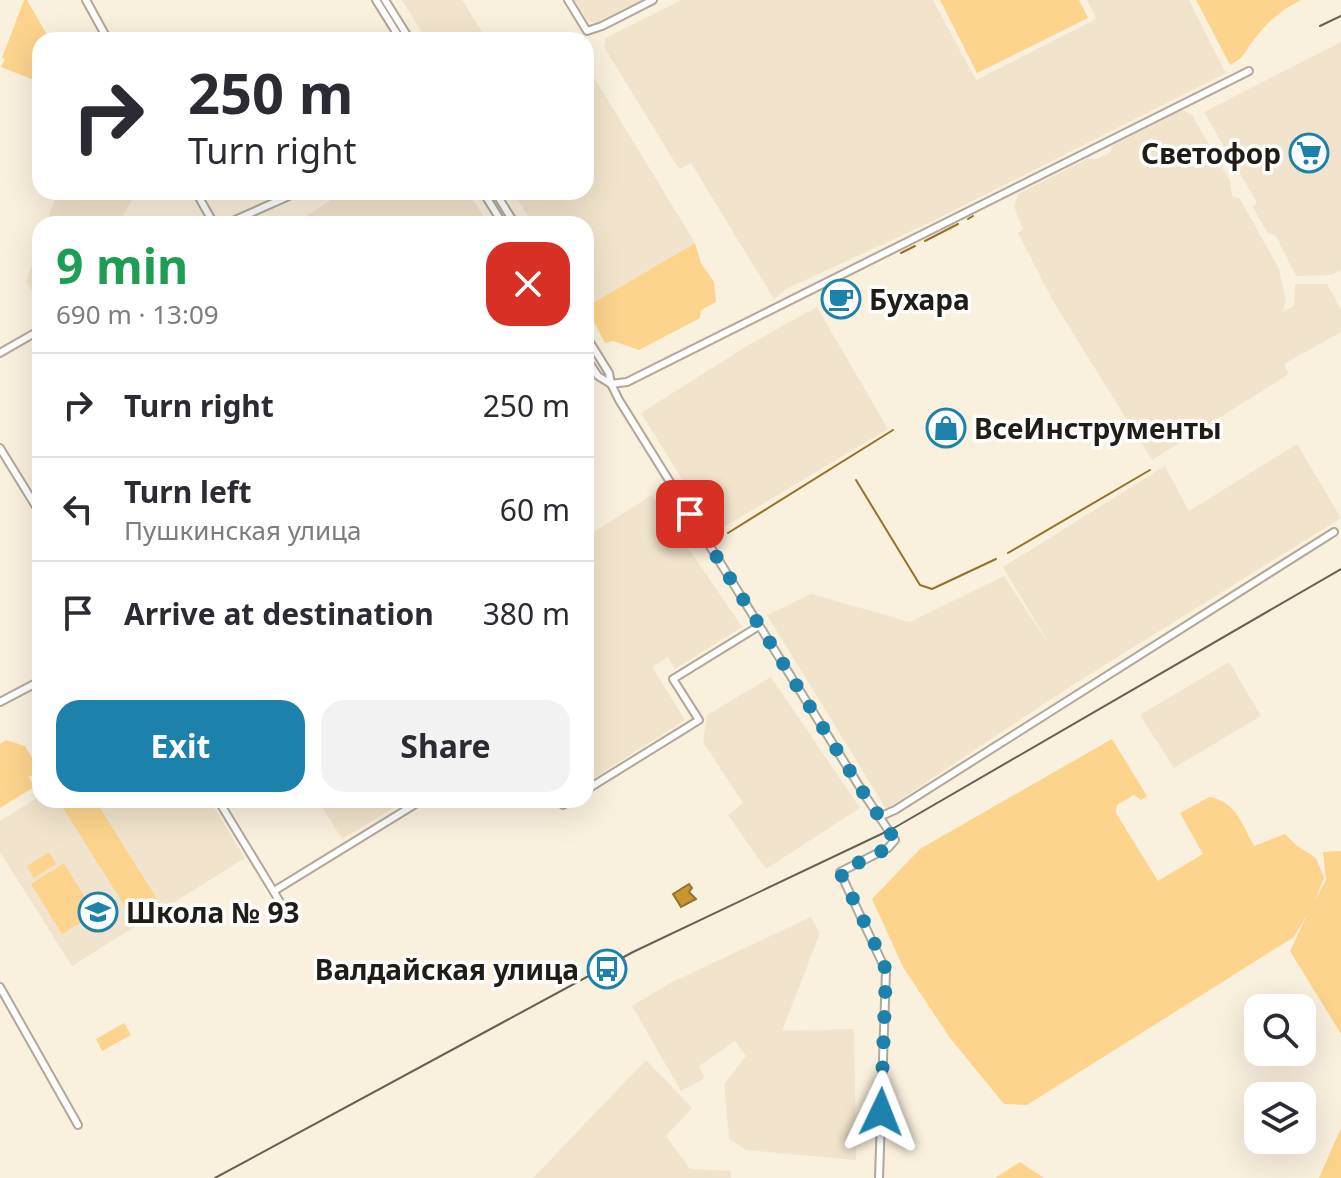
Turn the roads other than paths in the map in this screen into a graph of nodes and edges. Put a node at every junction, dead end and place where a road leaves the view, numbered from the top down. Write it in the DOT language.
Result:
graph roads {
  1 [pos="86,0"];
  2 [pos="376,0"];
  3 [pos="385,0"];
  4 [pos="568,0"];
  5 [pos="653,0"];
  6 [pos="104,32"];
  7 [pos="396,32"];
  8 [pos="405,32"];
  9 [pos="1249,71"];
  10 [pos="280,200"];
  11 [pos="244,216"];
  12 [pos="32,335"];
  13 [pos="594,349"];
  14 [pos="0,353"];
  15 [pos="594,370"];
  16 [pos="611,384"];
  17 [pos="0,448"];
  18 [pos="32,500"];
  19 [pos="1334,532"];
  20 [pos="759,626"];
  21 [pos="32,685"];
  22 [pos="0,702"];
  23 [pos="594,785"];
  24 [pos="223,808"];
  25 [pos="409,808"];
  26 [pos="879,817"];
  27 [pos="274,891"];
  28 [pos="280,902"];
  29 [pos="0,987"];
  30 [pos="78,1125"];
  31 [pos="879,1178"];
  1 -- 6 [label="street"];
  2 -- 7 [label="street"];
  3 -- 8 [label="street"];
  4 -- 5 [label="street"];
  9 -- 16 [label="street"];
  10 -- 11 [label="street"];
  12 -- 14 [label="street"];
  13 -- 16 [label="street"];
  15 -- 16 [label="street"];
  16 -- 20 [label="street"];
  17 -- 18 [label="street"];
  19 -- 26 [label="street"];
  20 -- 23 [label="street"];
  20 -- 26 [label="street"];
  21 -- 22 [label="street"];
  24 -- 27 [label="street"];
  25 -- 27 [label="street"];
  26 -- 31 [label="street"];
  27 -- 28 [label="street"];
  29 -- 30 [label="street"];
}
